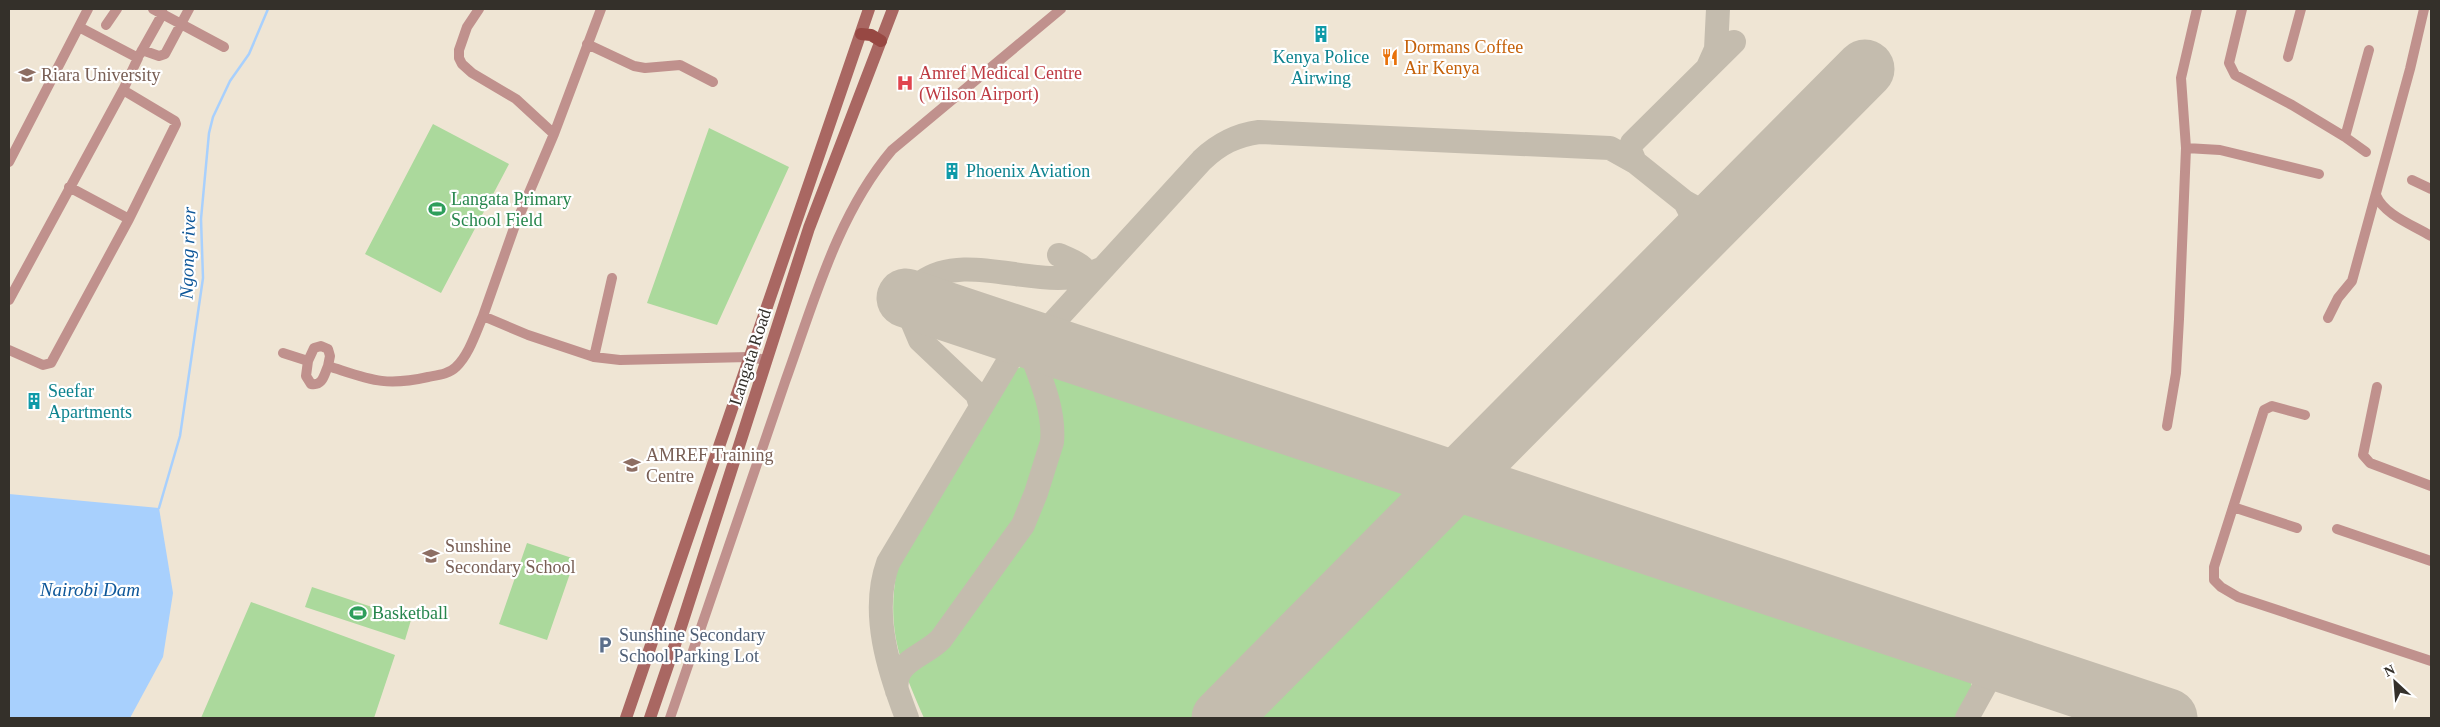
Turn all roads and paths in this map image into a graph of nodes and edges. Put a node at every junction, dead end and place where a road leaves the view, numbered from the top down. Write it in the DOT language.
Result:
graph roads {
  1 [pos="88,9"];
  2 [pos="117,9"];
  3 [pos="153,9"];
  4 [pos="189,9"];
  5 [pos="479,9"];
  6 [pos="602,9"];
  7 [pos="869,9"];
  8 [pos="893,9"];
  9 [pos="1061,9"];
  10 [pos="2197,9"];
  11 [pos="2242,9"];
  12 [pos="2301,9"];
  13 [pos="2424,9"];
  14 [pos="163,13"];
  15 [pos="182,23"];
  16 [pos="106,25"];
  17 [pos="79,27"];
  18 [pos="860,34"];
  19 [pos="881,41"];
  20 [pos="587,44"];
  21 [pos="224,47"];
  22 [pos="2369,50"];
  23 [pos="140,54"];
  24 [pos="2288,57"];
  25 [pos="713,82"];
  26 [pos="123,90"];
  27 [pos="554,134"];
  28 [pos="2345,137"];
  29 [pos="2186,148"];
  30 [pos="2366,152"];
  31 [pos="9,162"];
  32 [pos="2319,174"];
  33 [pos="2412,180"];
  34 [pos="69,187"];
  35 [pos="2431,189"];
  36 [pos="2376,195"];
  37 [pos="129,219"];
  38 [pos="2431,236"];
  39 [pos="612,278"];
  40 [pos="9,300"];
  41 [pos="484,316"];
  42 [pos="2328,318"];
  43 [pos="9,350"];
  44 [pos="283,354"];
  45 [pos="594,357"];
  46 [pos="749,357"];
  47 [pos="766,360"];
  48 [pos="308,361"];
  49 [pos="328,366"];
  50 [pos="2377,387"];
  51 [pos="2305,415"];
  52 [pos="2167,426"];
  53 [pos="2431,484"];
  54 [pos="2233,507"];
  55 [pos="2297,528"];
  56 [pos="2337,529"];
  57 [pos="2431,561"];
  58 [pos="2431,661"];
  59 [pos="626,718"];
  60 [pos="650,718"];
  61 [pos="670,718"];
  1 -- 17 [label="street"];
  2 -- 16 [label="street"];
  3 -- 14 [label="street"];
  4 -- 15 [label="street"];
  5 -- 27 [label="street"];
  6 -- 20 [label="street"];
  7 -- 18 [label="main road, Langata Road"];
  8 -- 19 [label="main road, Langata Road"];
  9 -- 61 [label="street"];
  10 -- 29 [label="street"];
  11 -- 28 [label="street"];
  12 -- 24 [label="street"];
  13 -- 36 [label="street"];
  14 -- 15 [label="street"];
  14 -- 23 [label="street"];
  15 -- 21 [label="street"];
  15 -- 23 [label="street"];
  17 -- 23 [label="street"];
  17 -- 31 [label="street"];
  18 -- 19 [label="main road"];
  18 -- 46 [label="main road, Langata Road"];
  19 -- 47 [label="main road, Langata Road"];
  20 -- 25 [label="street"];
  20 -- 27 [label="street"];
  22 -- 28 [label="street"];
  23 -- 26 [label="street"];
  26 -- 34 [label="street"];
  26 -- 37 [label="street"];
  27 -- 41 [label="street"];
  28 -- 30 [label="street"];
  29 -- 32 [label="street"];
  29 -- 52 [label="street"];
  33 -- 35 [label="street"];
  34 -- 37 [label="street"];
  34 -- 40 [label="street"];
  36 -- 38 [label="street"];
  36 -- 42 [label="street"];
  37 -- 43 [label="street"];
  39 -- 45 [label="street"];
  41 -- 45 [label="street"];
  41 -- 49 [label="street"];
  44 -- 48 [label="street"];
  45 -- 46 [label="street"];
  46 -- 47 [label="street"];
  46 -- 59 [label="main road, Langata Road"];
  47 -- 60 [label="main road, Langata Road"];
  48 -- 49 [label="street"];
  48 -- 49 [label="street"];
  50 -- 53 [label="street"];
  51 -- 54 [label="street"];
  54 -- 55 [label="street"];
  54 -- 58 [label="street"];
  56 -- 57 [label="street"];
}
